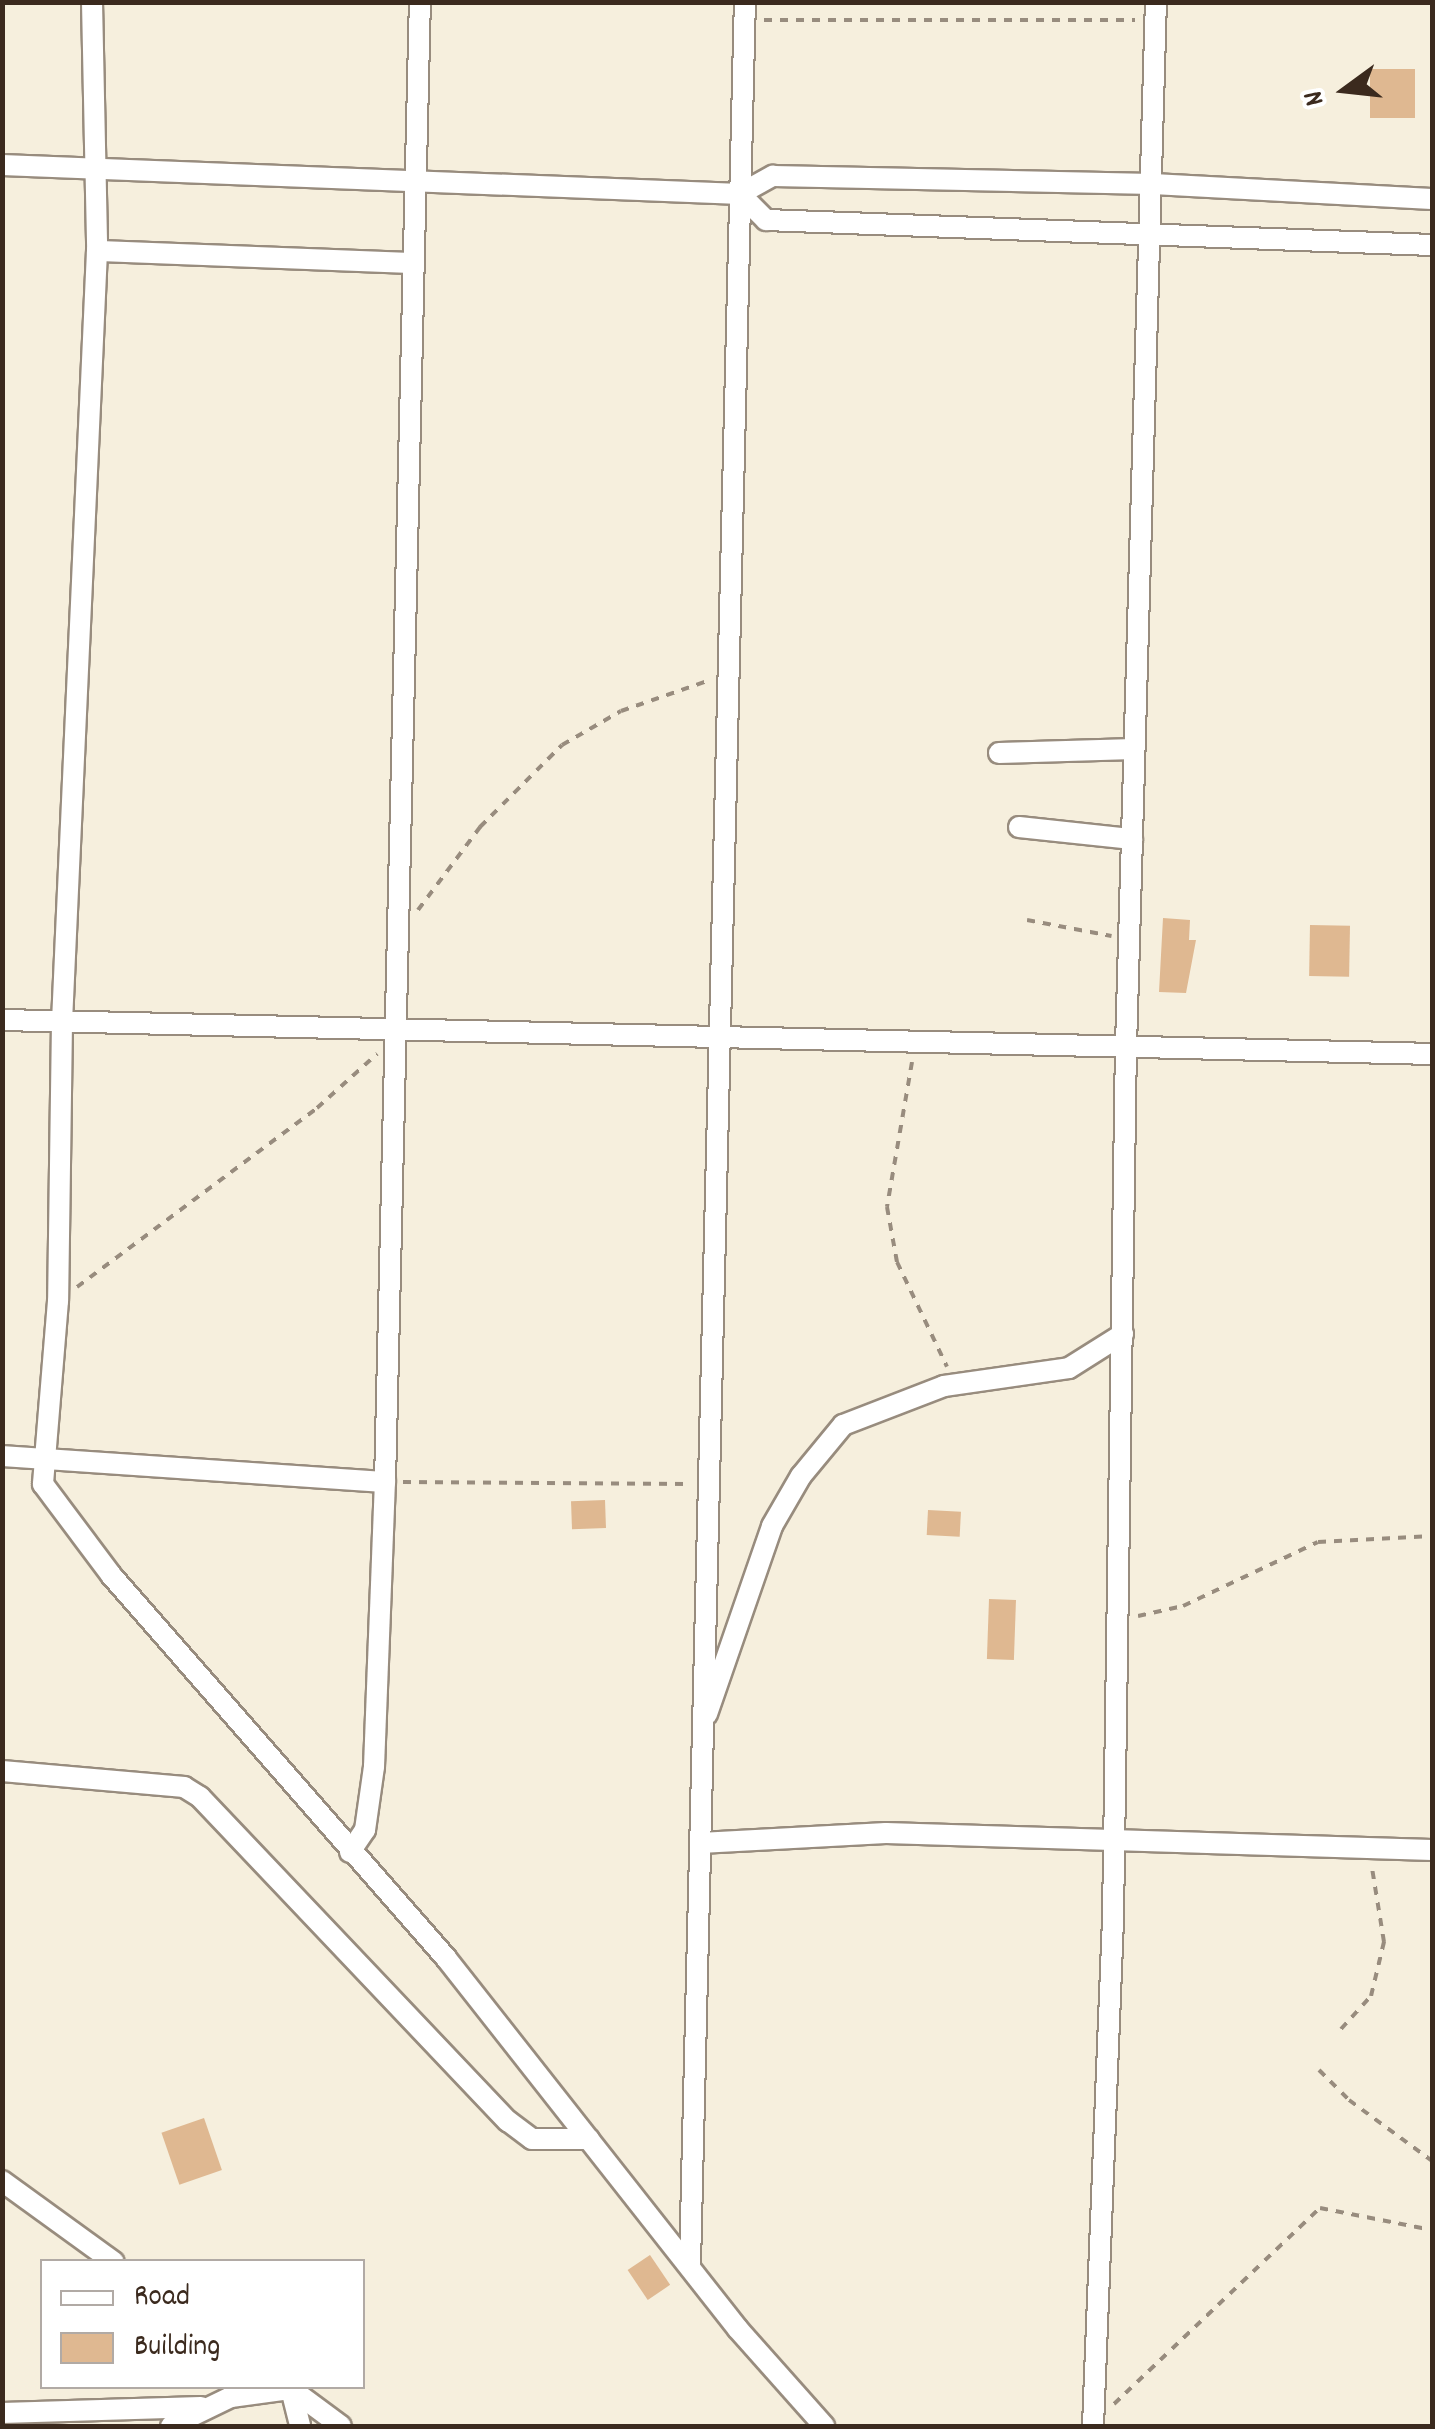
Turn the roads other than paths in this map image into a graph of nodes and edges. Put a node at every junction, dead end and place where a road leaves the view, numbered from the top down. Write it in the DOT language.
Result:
graph roads {
  1 [pos="92,2"];
  2 [pos="420,2"];
  3 [pos="745,12"];
  4 [pos="1156,12"];
  5 [pos="2,165"];
  6 [pos="94,169"];
  7 [pos="416,182"];
  8 [pos="1153,184"];
  9 [pos="740,194"];
  10 [pos="1432,199"];
  11 [pos="1150,231"];
  12 [pos="1432,245"];
  13 [pos="97,251"];
  14 [pos="414,263"];
  15 [pos="1134,749"];
  16 [pos="999,753"];
  17 [pos="1019,827"];
  18 [pos="1132,839"];
  19 [pos="2,1020"];
  20 [pos="62,1022"];
  21 [pos="396,1034"];
  22 [pos="720,1037"];
  23 [pos="1126,1047"];
  24 [pos="1432,1054"];
  25 [pos="1124,1334"];
  26 [pos="2,1456"];
  27 [pos="43,1463"];
  28 [pos="385,1482"];
  29 [pos="703,1724"];
  30 [pos="2,1771"];
  31 [pos="1114,1840"];
  32 [pos="700,1843"];
  33 [pos="1432,1850"];
  34 [pos="350,1852"];
  35 [pos="588,2139"];
  36 [pos="2,2181"];
  37 [pos="110,2259"];
  38 [pos="690,2264"];
  39 [pos="284,2389"];
  40 [pos="289,2389"];
  41 [pos="290,2389"];
  42 [pos="201,2406"];
  43 [pos="2,2413"];
  44 [pos="1094,2425"];
  45 [pos="172,2426"];
  46 [pos="300,2426"];
  47 [pos="341,2426"];
  48 [pos="824,2426"];
  1 -- 6 [label="street"];
  2 -- 7 [label="street"];
  3 -- 9 [label="street"];
  4 -- 8 [label="street"];
  5 -- 6 [label="street"];
  6 -- 7 [label="street"];
  6 -- 13 [label="street"];
  7 -- 9 [label="street"];
  7 -- 14 [label="street"];
  8 -- 9 [label="street"];
  8 -- 10 [label="street"];
  8 -- 11 [label="street"];
  9 -- 11 [label="street"];
  9 -- 22 [label="street"];
  11 -- 12 [label="street"];
  11 -- 15 [label="street"];
  13 -- 14 [label="street"];
  13 -- 20 [label="street"];
  14 -- 21 [label="street"];
  15 -- 16 [label="street"];
  15 -- 18 [label="street"];
  17 -- 18 [label="street"];
  18 -- 23 [label="street"];
  19 -- 20 [label="street"];
  20 -- 21 [label="street"];
  20 -- 27 [label="street"];
  21 -- 22 [label="street"];
  21 -- 28 [label="street"];
  22 -- 23 [label="street"];
  22 -- 29 [label="street"];
  23 -- 24 [label="street"];
  23 -- 25 [label="street"];
  25 -- 29 [label="street"];
  25 -- 31 [label="street"];
  26 -- 27 [label="street"];
  27 -- 28 [label="street"];
  27 -- 34 [label="street"];
  28 -- 34 [label="street"];
  29 -- 32 [label="street"];
  30 -- 35 [label="street"];
  31 -- 32 [label="street"];
  31 -- 33 [label="street"];
  31 -- 44 [label="street"];
  32 -- 38 [label="street"];
  34 -- 35 [label="street"];
  35 -- 38 [label="street"];
  36 -- 37 [label="street"];
  38 -- 48 [label="street"];
  39 -- 42 [label="street"];
  40 -- 46 [label="street"];
  41 -- 47 [label="street"];
  42 -- 43 [label="street"];
  42 -- 45 [label="street"];
}
